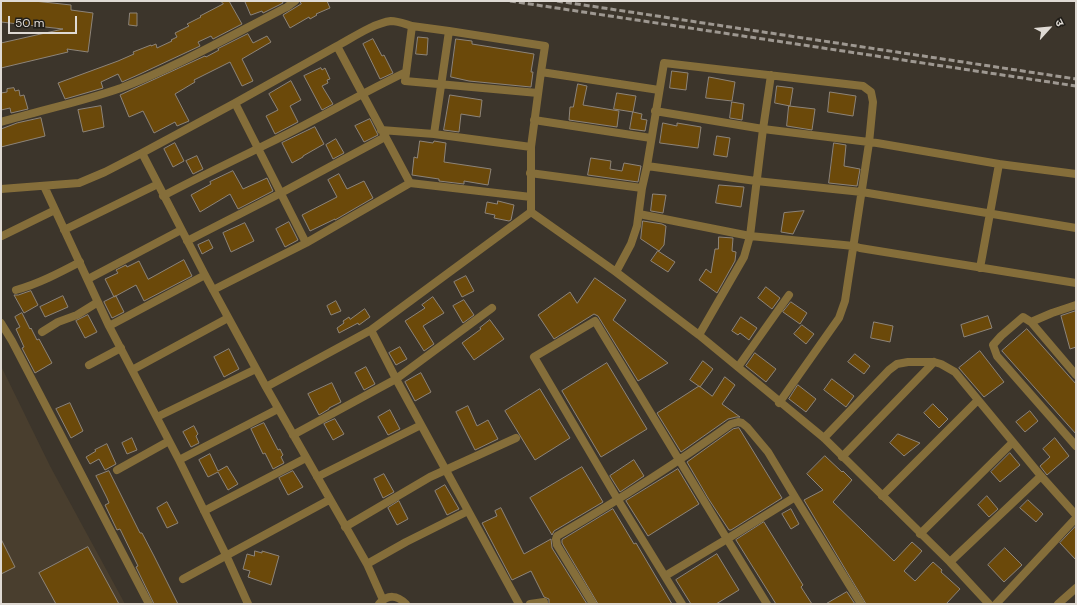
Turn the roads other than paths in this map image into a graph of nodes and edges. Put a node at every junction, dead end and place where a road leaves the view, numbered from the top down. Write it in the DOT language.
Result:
graph roads {
  1 [pos="295,1"];
  2 [pos="412,26"];
  3 [pos="449,31"];
  4 [pos="337,46"];
  5 [pos="406,72"];
  6 [pos="541,72"];
  7 [pos="771,76"];
  8 [pos="441,85"];
  9 [pos="659,90"];
  10 [pos="362,93"];
  11 [pos="538,93"];
  12 [pos="235,103"];
  13 [pos="655,111"];
  14 [pos="534,120"];
  15 [pos="1,122"];
  16 [pos="763,129"];
  17 [pos="383,134"];
  18 [pos="434,134"];
  19 [pos="651,138"];
  20 [pos="869,143"];
  21 [pos="258,148"];
  22 [pos="530,148"];
  23 [pos="142,153"];
  24 [pos="999,164"];
  25 [pos="647,166"];
  26 [pos="530,173"];
  27 [pos="1076,174"];
  28 [pos="756,181"];
  29 [pos="158,184"];
  30 [pos="410,184"];
  31 [pos="44,186"];
  32 [pos="642,188"];
  33 [pos="1,189"];
  34 [pos="862,192"];
  35 [pos="281,194"];
  36 [pos="163,196"];
  37 [pos="531,197"];
  38 [pos="55,210"];
  39 [pos="531,212"];
  40 [pos="639,214"];
  41 [pos="989,214"];
  42 [pos="1076,228"];
  43 [pos="64,230"];
  44 [pos="181,230"];
  45 [pos="2,236"];
  46 [pos="750,236"];
  47 [pos="187,241"];
  48 [pos="306,243"];
  49 [pos="854,246"];
  50 [pos="80,262"];
  51 [pos="980,268"];
  52 [pos="616,272"];
  53 [pos="205,275"];
  54 [pos="88,279"];
  55 [pos="1076,283"];
  56 [pos="16,290"];
  57 [pos="213,290"];
  58 [pos="789,295"];
  59 [pos="98,302"];
  60 [pos="1076,306"];
  61 [pos="492,308"];
  62 [pos="228,318"];
  63 [pos="1031,322"];
  64 [pos="1,323"];
  65 [pos="110,326"];
  66 [pos="371,330"];
  67 [pos="42,332"];
  68 [pos="699,336"];
  69 [pos="121,348"];
  70 [pos="934,362"];
  71 [pos="1076,362"];
  72 [pos="89,365"];
  73 [pos="1068,365"];
  74 [pos="738,367"];
  75 [pos="256,369"];
  76 [pos="132,370"];
  77 [pos="1076,375"];
  78 [pos="396,379"];
  79 [pos="266,387"];
  80 [pos="978,400"];
  81 [pos="780,403"];
  82 [pos="278,409"];
  83 [pos="157,417"];
  84 [pos="421,425"];
  85 [pos="293,435"];
  86 [pos="516,438"];
  87 [pos="824,438"];
  88 [pos="169,441"];
  89 [pos="1013,442"];
  90 [pos="1076,446"];
  91 [pos="842,457"];
  92 [pos="306,458"];
  93 [pos="179,460"];
  94 [pos="679,461"];
  95 [pos="117,470"];
  96 [pos="445,470"];
  97 [pos="1041,476"];
  98 [pos="317,478"];
  99 [pos="882,496"];
  100 [pos="795,498"];
  101 [pos="329,500"];
  102 [pos="618,500"];
  103 [pos="204,511"];
  104 [pos="468,511"];
  105 [pos="1076,517"];
  106 [pos="345,527"];
  107 [pos="920,534"];
  108 [pos="727,539"];
  109 [pos="226,555"];
  110 [pos="950,562"];
  111 [pos="367,564"];
  112 [pos="665,576"];
  113 [pos="182,579"];
  114 [pos="1076,588"];
  115 [pos="381,602"];
  116 [pos="544,602"];
  117 [pos="149,604"];
  118 [pos="248,604"];
  119 [pos="406,604"];
  120 [pos="519,604"];
  121 [pos="530,604"];
  122 [pos="593,604"];
  123 [pos="682,604"];
  124 [pos="767,604"];
  125 [pos="861,604"];
  126 [pos="989,604"];
  127 [pos="996,604"];
  128 [pos="1058,604"];
  1 -- 15 [label="street"];
  2 -- 3 [label="street"];
  2 -- 4 [label="street"];
  2 -- 5 [label="street"];
  3 -- 6 [label="street"];
  3 -- 8 [label="street"];
  4 -- 10 [label="street"];
  4 -- 12 [label="street"];
  5 -- 8 [label="street"];
  5 -- 10 [label="street"];
  6 -- 9 [label="street"];
  6 -- 11 [label="street"];
  7 -- 9 [label="street"];
  7 -- 16 [label="street"];
  7 -- 20 [label="street"];
  8 -- 11 [label="street"];
  8 -- 18 [label="street"];
  9 -- 13 [label="street"];
  10 -- 17 [label="street"];
  10 -- 21 [label="street"];
  11 -- 14 [label="street"];
  12 -- 21 [label="street"];
  12 -- 23 [label="street"];
  13 -- 16 [label="street"];
  13 -- 19 [label="street"];
  14 -- 19 [label="street"];
  14 -- 22 [label="street"];
  16 -- 20 [label="street"];
  16 -- 28 [label="street"];
  17 -- 18 [label="street"];
  17 -- 30 [label="street"];
  17 -- 35 [label="street"];
  18 -- 22 [label="street"];
  19 -- 25 [label="street"];
  20 -- 24 [label="street"];
  20 -- 34 [label="street"];
  21 -- 35 [label="street"];
  21 -- 36 [label="street"];
  22 -- 26 [label="street"];
  23 -- 29 [label="street"];
  23 -- 31 [label="street"];
  24 -- 27 [label="street"];
  24 -- 41 [label="street"];
  25 -- 28 [label="street"];
  25 -- 32 [label="street"];
  26 -- 32 [label="street"];
  26 -- 37 [label="street"];
  28 -- 34 [label="street"];
  28 -- 46 [label="street"];
  29 -- 36 [label="street"];
  29 -- 43 [label="street"];
  30 -- 37 [label="street"];
  30 -- 48 [label="street"];
  31 -- 33 [label="street"];
  31 -- 38 [label="street"];
  32 -- 40 [label="street"];
  34 -- 41 [label="street"];
  34 -- 49 [label="street"];
  35 -- 47 [label="street"];
  35 -- 48 [label="street"];
  36 -- 44 [label="street"];
  37 -- 39 [label="street"];
  38 -- 43 [label="street"];
  38 -- 45 [label="street"];
  39 -- 52 [label="street"];
  39 -- 66 [label="street"];
  40 -- 46 [label="street"];
  40 -- 52 [label="street"];
  41 -- 42 [label="street"];
  41 -- 51 [label="street"];
  43 -- 50 [label="street"];
  44 -- 47 [label="street"];
  44 -- 54 [label="street"];
  46 -- 49 [label="street"];
  46 -- 68 [label="street"];
  47 -- 53 [label="street"];
  48 -- 57 [label="street"];
  49 -- 51 [label="street"];
  49 -- 81 [label="street"];
  50 -- 54 [label="street"];
  50 -- 56 [label="street"];
  51 -- 55 [label="street"];
  52 -- 68 [label="street"];
  53 -- 57 [label="street"];
  53 -- 65 [label="street"];
  54 -- 59 [label="street"];
  57 -- 62 [label="street"];
  58 -- 74 [label="street"];
  59 -- 65 [label="street"];
  59 -- 67 [label="street"];
  60 -- 63 [label="street"];
  61 -- 78 [label="street"];
  62 -- 75 [label="street"];
  62 -- 76 [label="street"];
  63 -- 73 [label="street"];
  63 -- 90 [label="street"];
  64 -- 117 [label="street"];
  65 -- 69 [label="street"];
  66 -- 78 [label="street"];
  66 -- 79 [label="street"];
  68 -- 74 [label="street"];
  69 -- 72 [label="street"];
  69 -- 76 [label="street"];
  70 -- 80 [label="street"];
  70 -- 87 [label="street"];
  70 -- 91 [label="street"];
  71 -- 73 [label="street"];
  73 -- 77 [label="street"];
  74 -- 81 [label="street"];
  75 -- 79 [label="street"];
  75 -- 83 [label="street"];
  76 -- 83 [label="street"];
  78 -- 84 [label="street"];
  78 -- 85 [label="street"];
  79 -- 82 [label="street"];
  80 -- 89 [label="street"];
  80 -- 99 [label="street"];
  81 -- 87 [label="street"];
  82 -- 85 [label="street"];
  82 -- 93 [label="street"];
  83 -- 88 [label="street"];
  84 -- 96 [label="street"];
  84 -- 98 [label="street"];
  85 -- 92 [label="street"];
  86 -- 96 [label="street"];
  87 -- 91 [label="street"];
  88 -- 93 [label="street"];
  88 -- 95 [label="street"];
  89 -- 97 [label="street"];
  89 -- 107 [label="street"];
  91 -- 99 [label="street"];
  92 -- 98 [label="street"];
  92 -- 103 [label="street"];
  93 -- 103 [label="street"];
  94 -- 100 [label="street"];
  94 -- 102 [label="street"];
  94 -- 102 [label="street"];
  94 -- 108 [label="street"];
  96 -- 104 [label="street"];
  96 -- 106 [label="street"];
  97 -- 105 [label="street"];
  97 -- 110 [label="street"];
  98 -- 101 [label="street"];
  99 -- 107 [label="street"];
  100 -- 108 [label="street"];
  100 -- 125 [label="street"];
  101 -- 106 [label="street"];
  101 -- 109 [label="street"];
  102 -- 112 [label="street"];
  102 -- 122 [label="street"];
  103 -- 109 [label="street"];
  104 -- 111 [label="street"];
  104 -- 120 [label="street"];
  105 -- 127 [label="street"];
  106 -- 111 [label="street"];
  107 -- 110 [label="street"];
  108 -- 112 [label="street"];
  108 -- 124 [label="street"];
  109 -- 113 [label="street"];
  109 -- 118 [label="street"];
  110 -- 126 [label="street"];
  111 -- 115 [label="street"];
  112 -- 123 [label="street"];
  114 -- 128 [label="street"];
  115 -- 119 [label="street"];
  116 -- 121 [label="street"];
}
